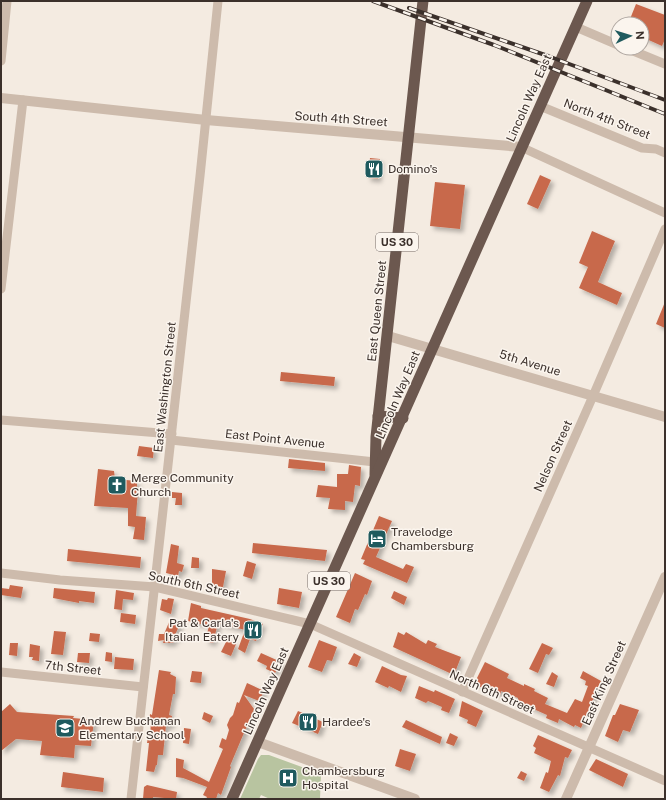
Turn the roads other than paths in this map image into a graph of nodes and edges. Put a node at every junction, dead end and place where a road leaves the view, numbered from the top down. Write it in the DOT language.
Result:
graph roads {
  1 [pos="7,1"];
  2 [pos="218,1"];
  3 [pos="423,1"];
  4 [pos="587,1"];
  5 [pos="576,27"];
  6 [pos="610,42"];
  7 [pos="646,56"];
  8 [pos="1,61"];
  9 [pos="665,64"];
  10 [pos="1,98"];
  11 [pos="23,100"];
  12 [pos="540,106"];
  13 [pos="206,120"];
  14 [pos="408,137"];
  15 [pos="521,147"];
  16 [pos="665,153"];
  17 [pos="665,213"];
  18 [pos="665,229"];
  19 [pos="1,289"];
  20 [pos="388,336"];
  21 [pos="432,348"];
  22 [pos="593,396"];
  23 [pos="378,416"];
  24 [pos="665,417"];
  25 [pos="402,418"];
  26 [pos="1,420"];
  27 [pos="172,437"];
  28 [pos="376,462"];
  29 [pos="375,481"];
  30 [pos="1,573"];
  31 [pos="665,576"];
  32 [pos="155,587"];
  33 [pos="310,624"];
  34 [pos="1,672"];
  35 [pos="143,687"];
  36 [pos="462,692"];
  37 [pos="258,742"];
  38 [pos="589,747"];
  39 [pos="665,781"];
  40 [pos="131,799"];
  41 [pos="232,799"];
  42 [pos="415,799"];
  43 [pos="566,799"];
  1 -- 8 [label="street"];
  2 -- 13 [label="street, East Washington Street"];
  3 -- 14 [label="highway, East Queen Street / US 30"];
  4 -- 5 [label="highway, Lincoln Way East / US 30"];
  5 -- 6 [label="street"];
  5 -- 12 [label="highway, Lincoln Way East / US 30"];
  7 -- 9 [label="street"];
  10 -- 11 [label="street, South 4th Street"];
  11 -- 13 [label="street, South 4th Street"];
  11 -- 19 [label="street"];
  12 -- 15 [label="highway, Lincoln Way East / US 30"];
  12 -- 16 [label="street, North 4th Street"];
  13 -- 14 [label="street, South 4th Street"];
  13 -- 27 [label="street, East Washington Street"];
  14 -- 15 [label="street, South 4th Street"];
  14 -- 20 [label="highway, East Queen Street / US 30"];
  15 -- 17 [label="street, South 4th Street"];
  15 -- 21 [label="highway, Lincoln Way East / US 30"];
  18 -- 22 [label="street, Nelson Street"];
  20 -- 21 [label="street, 5th Avenue"];
  20 -- 23 [label="highway, East Queen Street / US 30"];
  21 -- 22 [label="street, 5th Avenue"];
  21 -- 25 [label="highway, Lincoln Way East / US 30"];
  22 -- 24 [label="street, 5th Avenue"];
  22 -- 36 [label="street, Nelson Street"];
  23 -- 25 [label="highway"];
  23 -- 28 [label="highway, East Queen Street / US 30"];
  25 -- 29 [label="highway, Lincoln Way East / US 30"];
  26 -- 27 [label="street, East Point Avenue"];
  27 -- 28 [label="street, East Point Avenue"];
  27 -- 32 [label="street, East Washington Street"];
  28 -- 29 [label="highway, East Queen Street / US 30"];
  29 -- 33 [label="highway, Lincoln Way East / US 30"];
  30 -- 32 [label="street, South 6th Street"];
  31 -- 38 [label="street, East King Street"];
  32 -- 33 [label="street, South 6th Street"];
  32 -- 35 [label="street, East Washington Street"];
  33 -- 36 [label="street, North 6th Street"];
  33 -- 37 [label="highway, Lincoln Way East / US 30"];
  34 -- 35 [label="street, 7th Street"];
  35 -- 40 [label="street, East Washington Street"];
  36 -- 38 [label="street, North 6th Street"];
  37 -- 41 [label="highway, Lincoln Way East / US 30"];
  37 -- 42 [label="street"];
  38 -- 39 [label="street, North 6th Street"];
  38 -- 43 [label="street, East King Street"];
}
